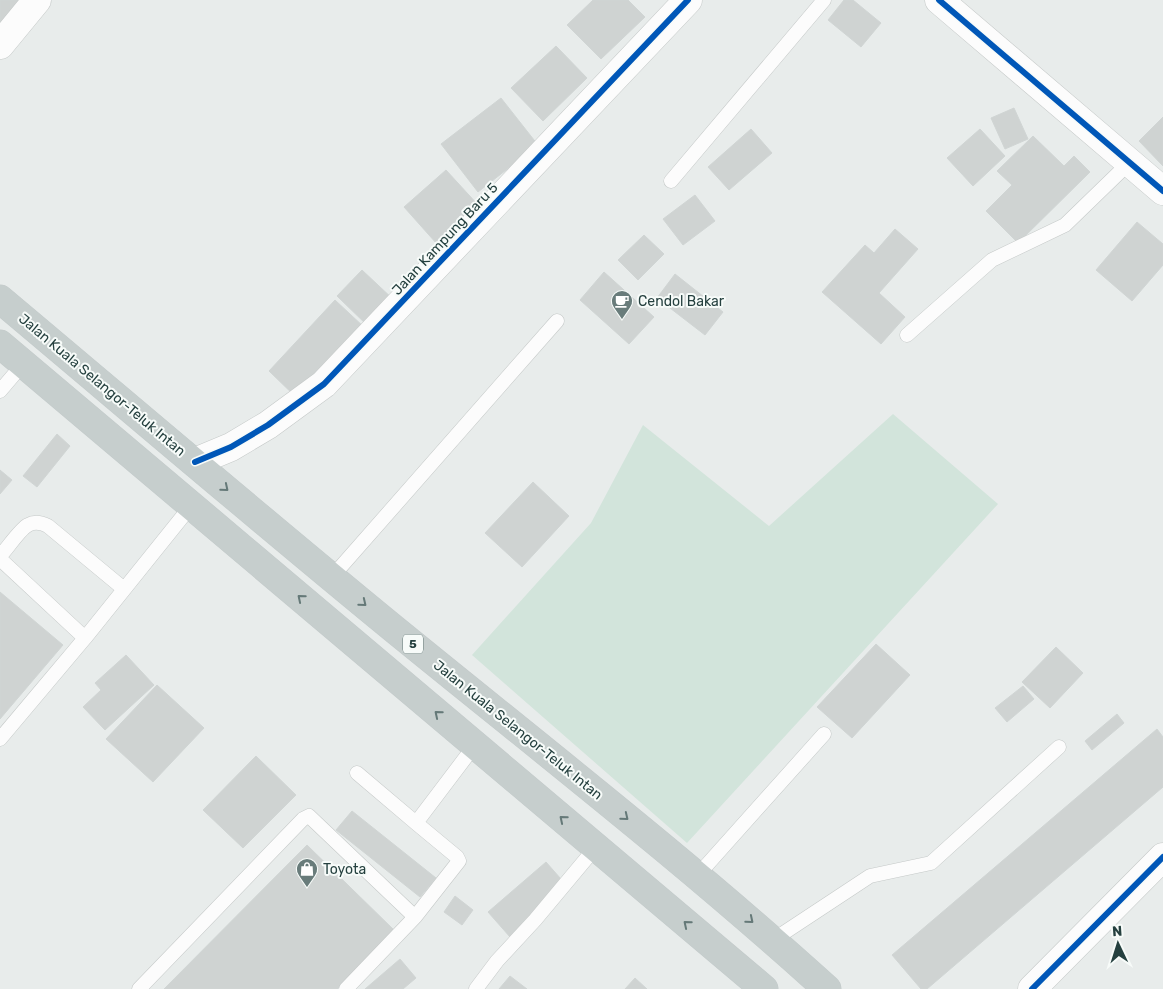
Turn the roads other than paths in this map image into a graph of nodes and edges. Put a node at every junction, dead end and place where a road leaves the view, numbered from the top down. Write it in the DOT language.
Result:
graph roads {
  1 [pos="37,0"];
  2 [pos="688,0"];
  3 [pos="824,0"];
  4 [pos="939,0"];
  5 [pos="0,45"];
  6 [pos="1130,162"];
  7 [pos="671,181"];
  8 [pos="1163,191"];
  9 [pos="0,299"];
  10 [pos="557,321"];
  11 [pos="907,335"];
  12 [pos="0,344"];
  13 [pos="23,364"];
  14 [pos="0,391"];
  15 [pos="195,462"];
  16 [pos="191,506"];
  17 [pos="0,558"];
  18 [pos="331,578"];
  19 [pos="124,589"];
  20 [pos="85,638"];
  21 [pos="824,734"];
  22 [pos="0,739"];
  23 [pos="475,745"];
  24 [pos="1058,748"];
  25 [pos="357,772"];
  26 [pos="416,823"];
  27 [pos="596,847"];
  28 [pos="1163,857"];
  29 [pos="697,876"];
  30 [pos="415,917"];
  31 [pos="773,940"];
  32 [pos="139,989"];
  33 [pos="346,989"];
  34 [pos="476,989"];
  35 [pos="764,989"];
  36 [pos="827,989"];
  37 [pos="1032,989"];
  1 -- 5 [label="street"];
  2 -- 15 [label="street, Jalan Kampung Baru 5"];
  3 -- 7 [label="lane"];
  4 -- 6 [label="street"];
  6 -- 8 [label="street"];
  6 -- 11 [label="lane"];
  9 -- 15 [label="highway, Jalan Kuala Selangor-Teluk Intan / 5"];
  10 -- 18 [label="lane"];
  12 -- 13 [label="highway"];
  13 -- 14 [label="lane"];
  13 -- 16 [label="highway"];
  15 -- 18 [label="highway, Jalan Kuala Selangor-Teluk Intan / 5, one-way"];
  16 -- 19 [label="lane"];
  23 -- 16 [label="highway, one-way"];
  17 -- 19 [label="lane"];
  17 -- 20 [label="lane"];
  18 -- 29 [label="highway, Jalan Kuala Selangor-Teluk Intan / 5, one-way"];
  19 -- 20 [label="lane"];
  20 -- 22 [label="lane"];
  21 -- 29 [label="lane"];
  23 -- 26 [label="lane"];
  27 -- 23 [label="highway, one-way"];
  24 -- 31 [label="lane"];
  25 -- 26 [label="lane"];
  26 -- 30 [label="lane"];
  27 -- 34 [label="lane"];
  35 -- 27 [label="highway, one-way"];
  28 -- 37 [label="street"];
  29 -- 31 [label="highway, Jalan Kuala Selangor-Teluk Intan / 5, one-way"];
  30 -- 32 [label="lane"];
  30 -- 33 [label="lane"];
  31 -- 36 [label="highway, Jalan Kuala Selangor-Teluk Intan / 5"];
}
